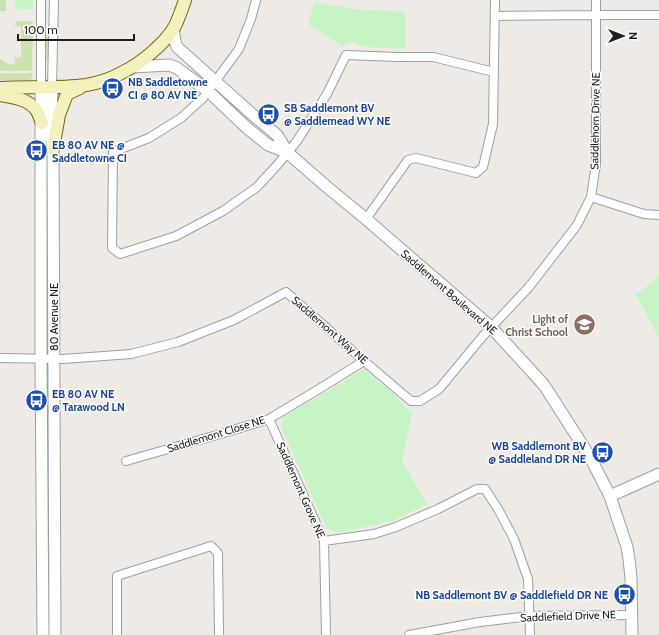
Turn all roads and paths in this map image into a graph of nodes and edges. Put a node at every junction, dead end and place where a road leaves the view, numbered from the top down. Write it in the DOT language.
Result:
graph roads {
  1 [pos="41,0"];
  2 [pos="54,0"];
  3 [pos="185,0"];
  4 [pos="256,0"];
  5 [pos="495,0"];
  6 [pos="596,0"];
  7 [pos="595,15"];
  8 [pos="659,15"];
  9 [pos="495,16"];
  10 [pos="174,28"];
  11 [pos="133,67"];
  12 [pos="494,72"];
  13 [pos="216,81"];
  14 [pos="86,85"];
  15 [pos="47,87"];
  16 [pos="0,88"];
  17 [pos="208,91"];
  18 [pos="0,95"];
  19 [pos="42,123"];
  20 [pos="53,149"];
  21 [pos="288,153"];
  22 [pos="591,196"];
  23 [pos="659,215"];
  24 [pos="366,219"];
  25 [pos="491,327"];
  26 [pos="0,358"];
  27 [pos="41,359"];
  28 [pos="54,359"];
  29 [pos="364,361"];
  30 [pos="269,419"];
  31 [pos="126,462"];
  32 [pos="659,474"];
  33 [pos="610,496"];
  34 [pos="324,541"];
  35 [pos="632,614"];
  36 [pos="530,616"];
  37 [pos="424,634"];
  38 [pos="43,635"];
  39 [pos="55,635"];
  40 [pos="117,635"];
  41 [pos="219,635"];
  42 [pos="326,635"];
  43 [pos="409,635"];
  44 [pos="530,635"];
  45 [pos="632,635"];
  1 -- 15 [label="street, 80 Avenue NE"];
  2 -- 15 [label="street, 80 Avenue NE"];
  3 -- 10 [label="main road"];
  4 -- 13 [label="street"];
  5 -- 9 [label="street"];
  6 -- 7 [label="street, Saddlehorn Drive NE"];
  7 -- 8 [label="street"];
  7 -- 9 [label="street"];
  7 -- 22 [label="street, Saddlehorn Drive NE"];
  9 -- 12 [label="street"];
  10 -- 11 [label="main road"];
  10 -- 13 [label="street, Saddlemont Boulevard NE"];
  11 -- 14 [label="main road"];
  11 -- 17 [label="street, Saddlemont Boulevard NE"];
  12 -- 21 [label="street"];
  12 -- 24 [label="street"];
  13 -- 17 [label="street"];
  13 -- 21 [label="street, Saddlemont Boulevard NE"];
  14 -- 15 [label="main road"];
  14 -- 20 [label="main road"];
  15 -- 16 [label="main road"];
  15 -- 19 [label="street, 80 Avenue NE"];
  15 -- 20 [label="street, 80 Avenue NE"];
  17 -- 21 [label="street, Saddlemont Boulevard NE"];
  17 -- 21 [label="street"];
  18 -- 19 [label="main road"];
  19 -- 27 [label="street, 80 Avenue NE"];
  20 -- 28 [label="street, 80 Avenue NE"];
  21 -- 24 [label="street, Saddlemont Boulevard NE"];
  22 -- 23 [label="street"];
  22 -- 25 [label="street, Saddlehorn Drive NE"];
  24 -- 25 [label="street, Saddlemont Boulevard NE"];
  25 -- 29 [label="street, Saddlemont Way NE"];
  25 -- 33 [label="street, Saddlemont Boulevard NE"];
  26 -- 27 [label="street, Saddlemont Way NE"];
  27 -- 28 [label="street, Saddlemont Way NE"];
  27 -- 38 [label="street, 80 Avenue NE"];
  28 -- 29 [label="street, Saddlemont Way NE"];
  28 -- 39 [label="street, 80 Avenue NE"];
  29 -- 30 [label="street, Saddlemont Close NE"];
  30 -- 31 [label="street, Saddlemont Close NE"];
  30 -- 34 [label="street, Saddlemont Grove NE"];
  32 -- 33 [label="street"];
  33 -- 35 [label="street, Saddlemont Boulevard NE"];
  34 -- 36 [label="street"];
  34 -- 42 [label="street, Saddlemont Grove NE"];
  35 -- 36 [label="street, Saddlefield Drive NE"];
  35 -- 45 [label="street, Saddlemont Boulevard NE"];
  36 -- 37 [label="street, Saddlefield Drive NE"];
  36 -- 44 [label="street"];
  37 -- 43 [label="street, Saddlefield Drive NE"];
  40 -- 41 [label="street"];
}
